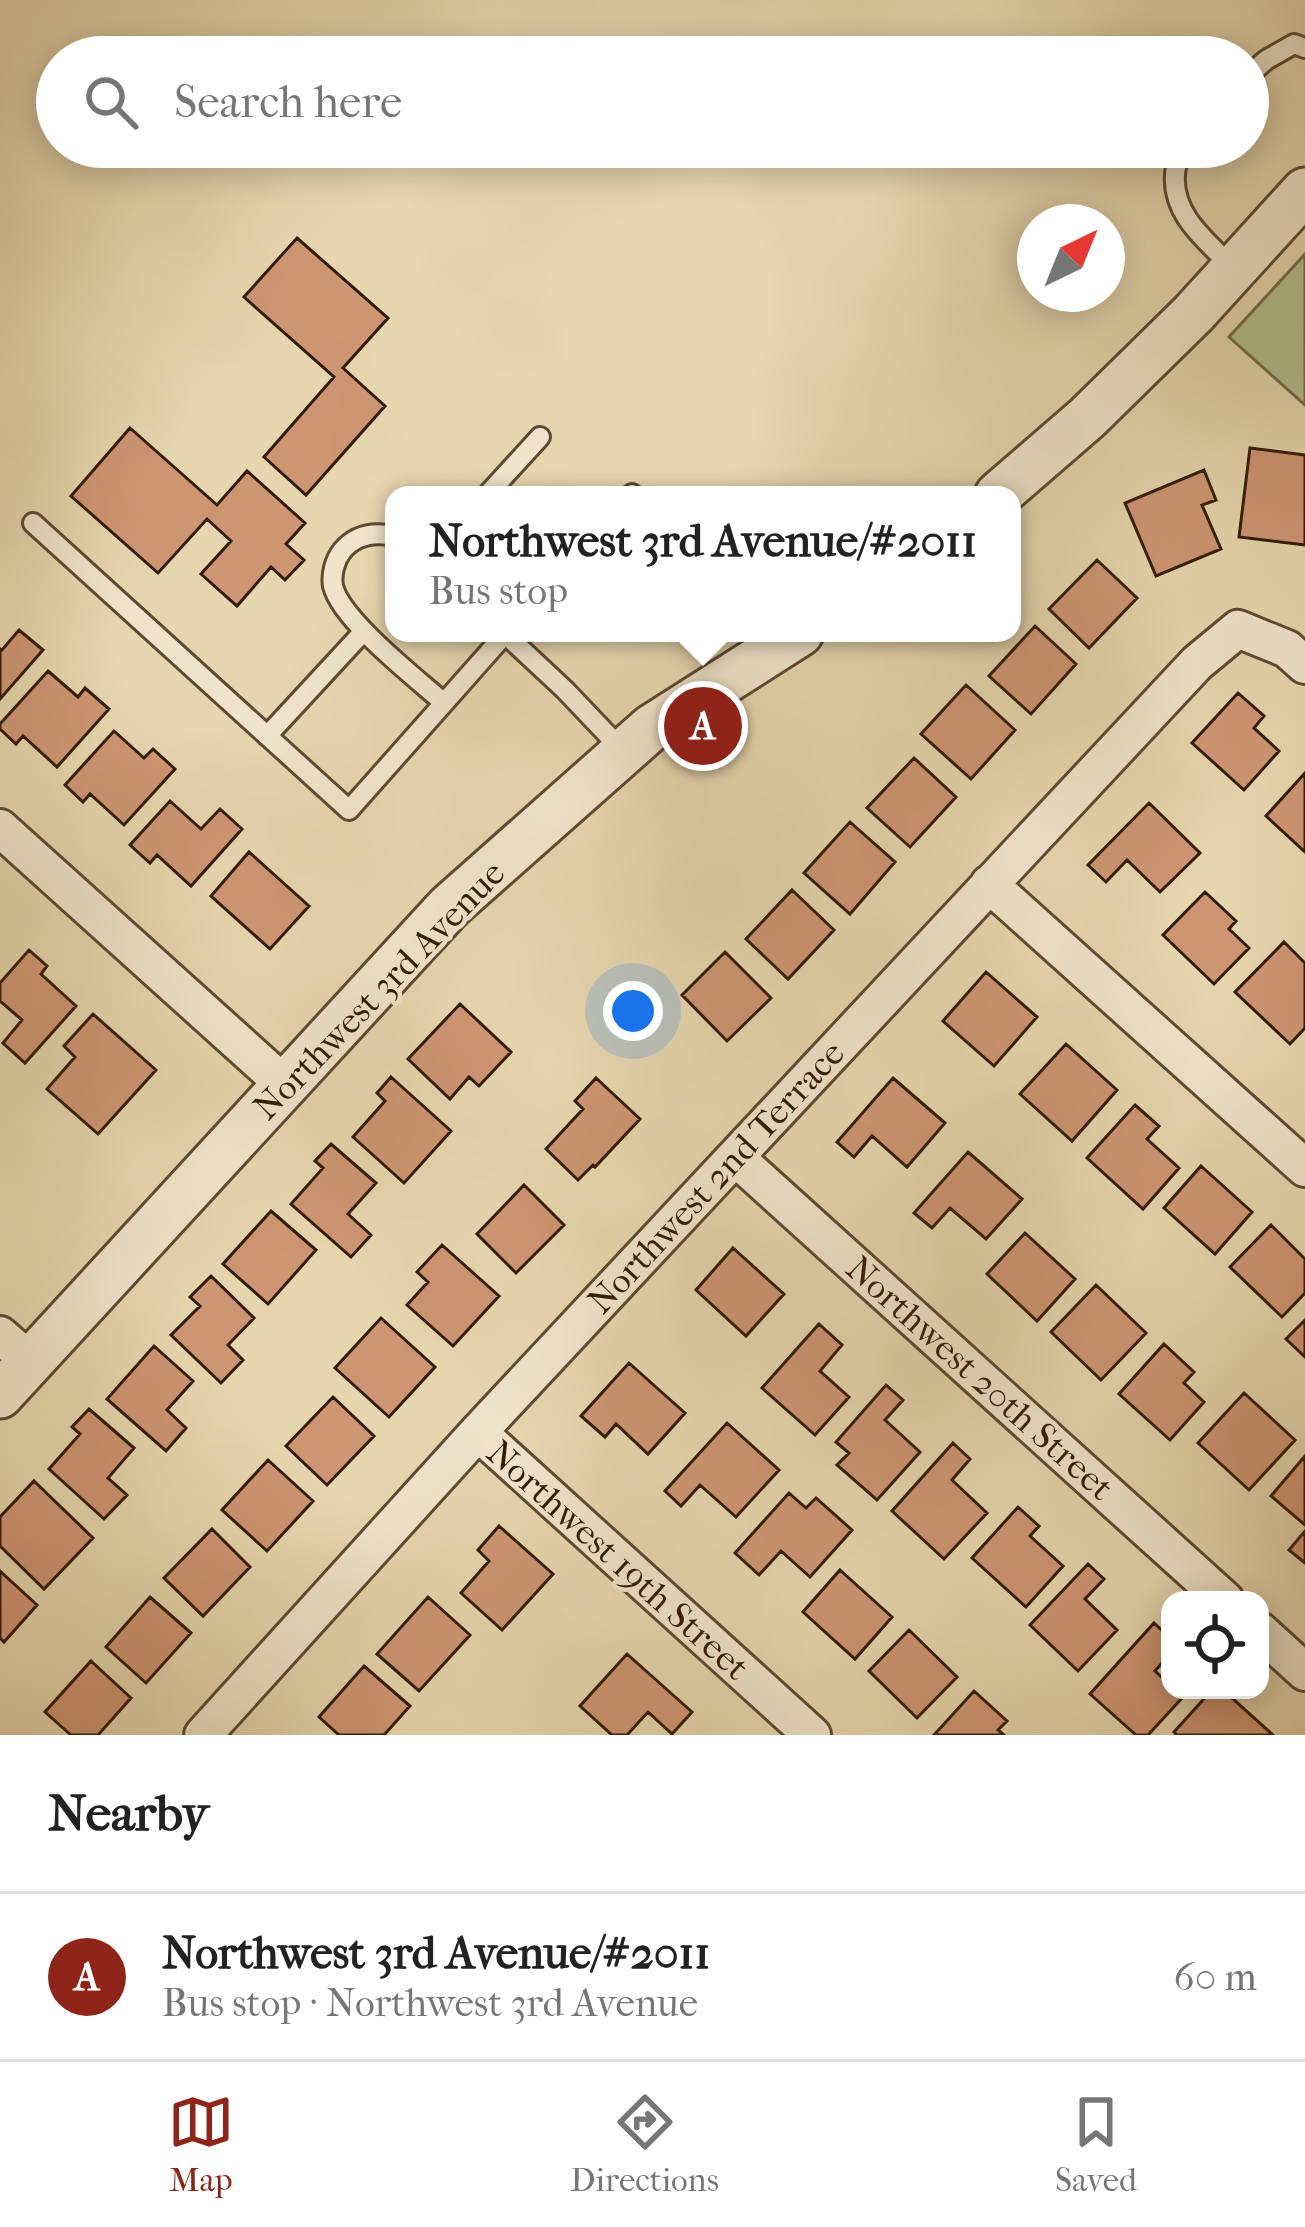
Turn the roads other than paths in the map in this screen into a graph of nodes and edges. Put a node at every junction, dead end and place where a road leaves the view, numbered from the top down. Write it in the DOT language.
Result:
graph roads {
  1 [pos="1305,47"];
  2 [pos="1269,58"];
  3 [pos="1176,168"];
  4 [pos="1305,191"];
  5 [pos="1234,269"];
  6 [pos="540,437"];
  7 [pos="495,486"];
  8 [pos="1009,486"];
  9 [pos="32,524"];
  10 [pos="385,534"];
  11 [pos="364,631"];
  12 [pos="497,642"];
  13 [pos="514,642"];
  14 [pos="786,642"];
  15 [pos="1305,665"];
  16 [pos="444,703"];
  17 [pos="267,736"];
  18 [pos="624,752"];
  19 [pos="0,828"];
  20 [pos="989,884"];
  21 [pos="284,1084"];
  22 [pos="735,1157"];
  23 [pos="1305,1168"];
  24 [pos="15,1348"];
  25 [pos="0,1395"];
  26 [pos="478,1432"];
  27 [pos="1216,1591"];
  28 [pos="1269,1639"];
  29 [pos="1305,1672"];
  30 [pos="798,1730"];
  31 [pos="203,1735"];
  1 -- 2 [label="lane"];
  3 -- 5 [label="lane"];
  4 -- 5 [label="street"];
  5 -- 8 [label="street"];
  6 -- 7 [label="lane"];
  9 -- 17 [label="lane"];
  10 -- 11 [label="lane"];
  11 -- 16 [label="lane"];
  11 -- 17 [label="lane"];
  12 -- 16 [label="lane"];
  13 -- 18 [label="lane"];
  14 -- 18 [label="street, Northwest 3rd Avenue"];
  15 -- 20 [label="street, Northwest 2nd Terrace"];
  16 -- 17 [label="lane"];
  18 -- 21 [label="street, Northwest 3rd Avenue"];
  19 -- 21 [label="street"];
  20 -- 22 [label="street, Northwest 2nd Terrace"];
  20 -- 23 [label="street"];
  21 -- 24 [label="street, Northwest 3rd Avenue"];
  22 -- 26 [label="street, Northwest 2nd Terrace"];
  22 -- 27 [label="street, Northwest 20th Street"];
  24 -- 25 [label="street, Northwest 3rd Avenue"];
  26 -- 30 [label="street, Northwest 19th Street"];
  26 -- 31 [label="street, Northwest 2nd Terrace"];
  28 -- 29 [label="street"];
}
